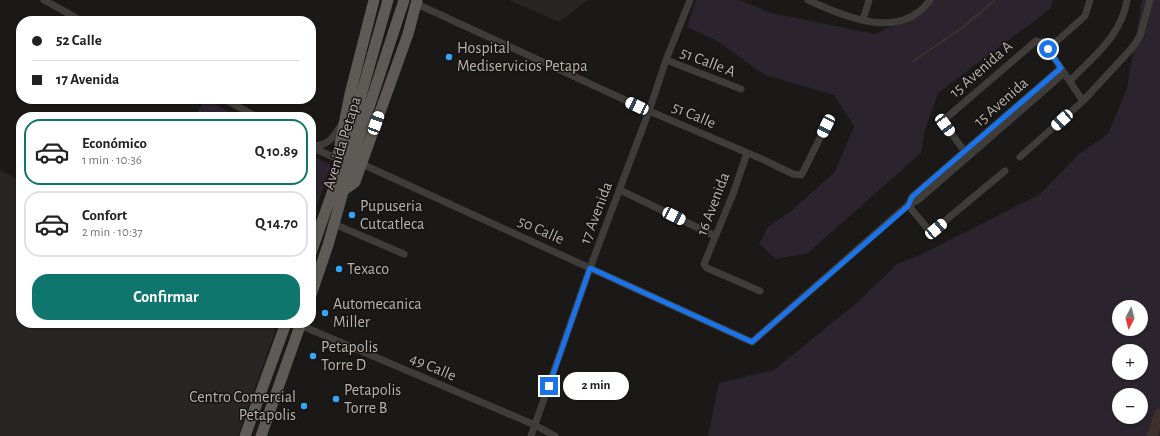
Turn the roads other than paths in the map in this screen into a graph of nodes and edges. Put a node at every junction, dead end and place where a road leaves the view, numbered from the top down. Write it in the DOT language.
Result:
graph roads {
  1 [pos="44,0"];
  2 [pos="374,0"];
  3 [pos="384,0"];
  4 [pos="388,0"];
  5 [pos="690,0"];
  6 [pos="869,0"];
  7 [pos="930,0"];
  8 [pos="1090,0"];
  9 [pos="1127,0"];
  10 [pos="1150,0"];
  11 [pos="811,1"];
  12 [pos="404,2"];
  13 [pos="417,2"];
  14 [pos="73,16"];
  15 [pos="863,20"];
  16 [pos="1048,49"];
  17 [pos="666,60"];
  18 [pos="1063,71"];
  19 [pos="1070,81"];
  20 [pos="741,89"];
  21 [pos="1083,101"];
  22 [pos="233,104"];
  23 [pos="650,111"];
  24 [pos="248,112"];
  25 [pos="344,120"];
  26 [pos="826,126"];
  27 [pos="316,146"];
  28 [pos="316,148"];
  29 [pos="747,153"];
  30 [pos="966,154"];
  31 [pos="1020,157"];
  32 [pos="338,159"];
  33 [pos="362,164"];
  34 [pos="1005,172"];
  35 [pos="339,174"];
  36 [pos="344,190"];
  37 [pos="620,190"];
  38 [pos="908,206"];
  39 [pos="334,224"];
  40 [pos="715,236"];
  41 [pos="316,239"];
  42 [pos="404,254"];
  43 [pos="590,268"];
  44 [pos="316,280"];
  45 [pos="760,291"];
  46 [pos="284,328"];
  47 [pos="300,328"];
  48 [pos="310,328"];
  49 [pos="752,342"];
  50 [pos="535,425"];
  51 [pos="246,436"];
  52 [pos="261,436"];
  53 [pos="531,436"];
  54 [pos="555,436"];
  1 -- 14 [label="street"];
  2 -- 25 [label="main road"];
  3 -- 32 [label="main road"];
  4 -- 35 [label="main road, Avenida Petapa"];
  5 -- 17 [label="street, 17 Avenida"];
  6 -- 15 [label="street"];
  7 -- 15 [label="street"];
  8 -- 16 [label="street"];
  9 -- 19 [label="street"];
  10 -- 21 [label="street"];
  11 -- 15 [label="street"];
  12 -- 36 [label="main road, Avenida Petapa"];
  13 -- 23 [label="street, 51 Calle"];
  13 -- 33 [label="main road"];
  16 -- 18 [label="street"];
  16 -- 30 [label="street, 15 Avenida A"];
  17 -- 20 [label="street, 51 Calle A"];
  17 -- 23 [label="street, 17 Avenida"];
  18 -- 19 [label="street"];
  18 -- 30 [label="street, 15 Avenida"];
  19 -- 21 [label="street"];
  21 -- 31 [label="street"];
  22 -- 24 [label="street"];
  23 -- 29 [label="street, 51 Calle"];
  23 -- 37 [label="street, 17 Avenida"];
  25 -- 27 [label="street"];
  25 -- 32 [label="main road"];
  26 -- 29 [label="street, 51 Calle"];
  28 -- 32 [label="street"];
  29 -- 40 [label="street, 16 Avenida"];
  30 -- 38 [label="street, 15 Avenida"];
  32 -- 35 [label="main road"];
  33 -- 36 [label="main road"];
  33 -- 43 [label="street, 50 Calle"];
  34 -- 38 [label="street"];
  35 -- 41 [label="main road, Avenida Petapa"];
  36 -- 39 [label="main road, Avenida Petapa"];
  37 -- 40 [label="street"];
  37 -- 43 [label="street, 17 Avenida"];
  38 -- 49 [label="street, 15 Avenida"];
  39 -- 42 [label="street"];
  39 -- 44 [label="main road, Avenida Petapa"];
  40 -- 45 [label="street, 16 Avenida"];
  43 -- 49 [label="street, 50 Calle"];
  43 -- 50 [label="street, 17 Avenida"];
  46 -- 51 [label="main road"];
  47 -- 52 [label="main road"];
  48 -- 50 [label="street, 49 Calle"];
  50 -- 53 [label="street, 17 Avenida"];
  50 -- 54 [label="street, 49 Calle"];
}
